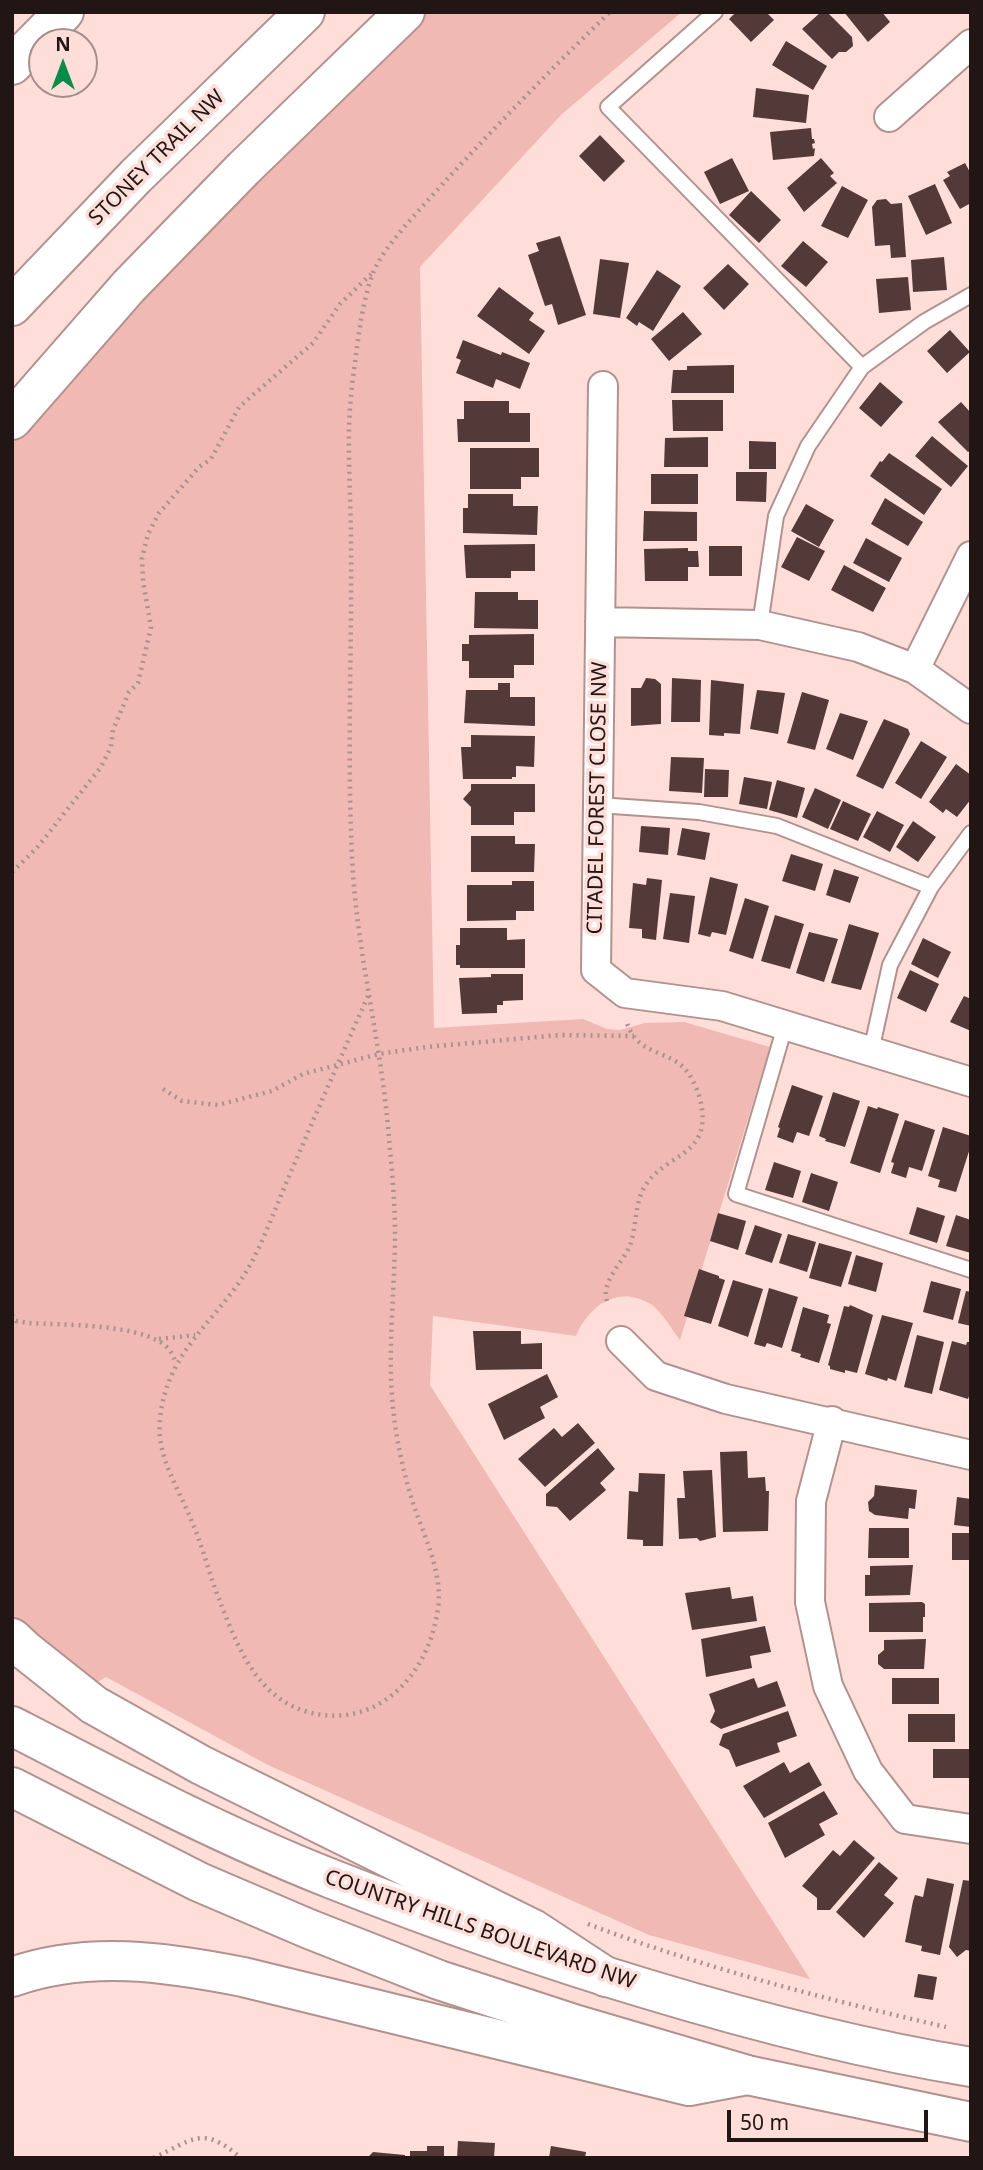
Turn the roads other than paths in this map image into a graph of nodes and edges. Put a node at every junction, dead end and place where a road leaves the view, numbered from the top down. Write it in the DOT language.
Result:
graph roads {
  1 [pos="64,12"];
  2 [pos="305,12"];
  3 [pos="405,12"];
  4 [pos="715,12"];
  5 [pos="971,44"];
  6 [pos="12,65"];
  7 [pos="889,117"];
  8 [pos="971,295"];
  9 [pos="12,306"];
  10 [pos="862,367"];
  11 [pos="603,386"];
  12 [pos="12,420"];
  13 [pos="971,556"];
  14 [pos="600,622"];
  15 [pos="760,625"];
  16 [pos="915,669"];
  17 [pos="971,709"];
  18 [pos="598,805"];
  19 [pos="971,833"];
  20 [pos="931,887"];
  21 [pos="785,1026"];
  22 [pos="871,1051"];
  23 [pos="971,1083"];
  24 [pos="971,1270"];
  25 [pos="621,1341"];
  26 [pos="832,1421"];
  27 [pos="971,1454"];
  28 [pos="12,1638"];
  29 [pos="12,1726"];
  30 [pos="12,1787"];
  31 [pos="971,1829"];
  32 [pos="606,1976"];
  33 [pos="12,1977"];
  34 [pos="971,2067"];
  35 [pos="747,2075"];
  36 [pos="971,2122"];
  1 -- 6 [label="main road"];
  2 -- 9 [label="main road, STONEY TRAIL NW"];
  3 -- 12 [label="main road"];
  4 -- 10 [label="lane"];
  5 -- 7 [label="street"];
  8 -- 10 [label="lane"];
  10 -- 15 [label="lane"];
  11 -- 14 [label="street, CITADEL FOREST CLOSE NW"];
  13 -- 16 [label="street"];
  14 -- 15 [label="street"];
  14 -- 18 [label="street, CITADEL FOREST CLOSE NW"];
  15 -- 16 [label="street"];
  16 -- 17 [label="street"];
  18 -- 20 [label="lane"];
  18 -- 21 [label="street, CITADEL FOREST CLOSE NW"];
  19 -- 20 [label="lane"];
  20 -- 22 [label="lane"];
  21 -- 22 [label="street, CITADEL FOREST CLOSE NW"];
  21 -- 24 [label="lane"];
  22 -- 23 [label="street, CITADEL FOREST CLOSE NW"];
  25 -- 26 [label="street"];
  26 -- 27 [label="street"];
  26 -- 31 [label="street"];
  28 -- 32 [label="main road"];
  29 -- 32 [label="main road, COUNTRY HILLS BOULEVARD NW"];
  30 -- 35 [label="main road"];
  32 -- 34 [label="main road, COUNTRY HILLS BOULEVARD NW"];
  33 -- 35 [label="main road"];
  35 -- 36 [label="main road"];
}
